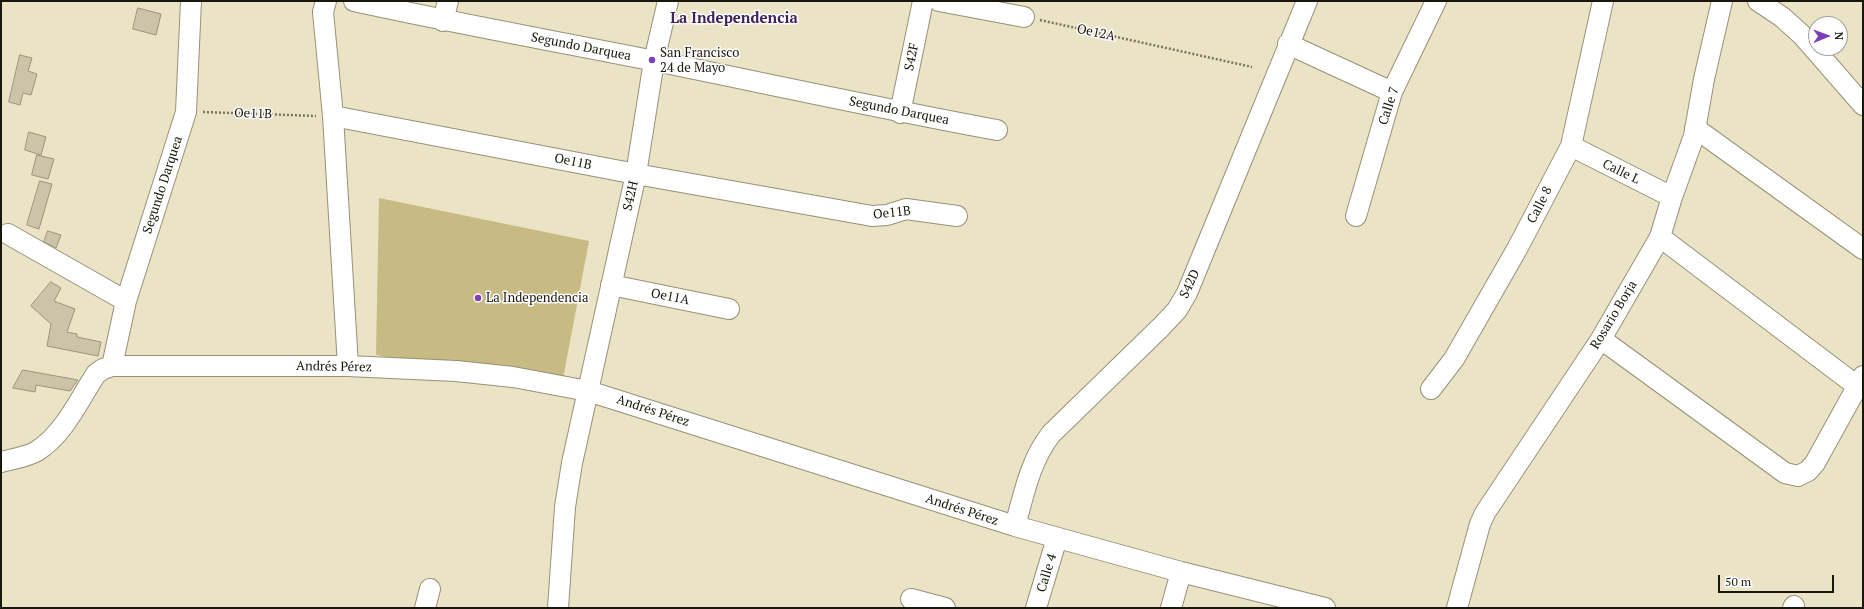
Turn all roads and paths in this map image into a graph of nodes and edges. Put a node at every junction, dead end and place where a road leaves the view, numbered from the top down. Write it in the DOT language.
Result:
graph roads {
  1 [pos="191,1"];
  2 [pos="326,1"];
  3 [pos="354,1"];
  4 [pos="448,1"];
  5 [pos="668,1"];
  6 [pos="924,1"];
  7 [pos="939,1"];
  8 [pos="1307,1"];
  9 [pos="1436,1"];
  10 [pos="1603,1"];
  11 [pos="1722,1"];
  12 [pos="1758,1"];
  13 [pos="1024,17"];
  14 [pos="443,21"];
  15 [pos="1288,44"];
  16 [pos="654,61"];
  17 [pos="1252,67"];
  18 [pos="1392,92"];
  19 [pos="1863,105"];
  20 [pos="186,112"];
  21 [pos="900,113"];
  22 [pos="333,116"];
  23 [pos="1695,128"];
  24 [pos="997,130"];
  25 [pos="1571,146"];
  26 [pos="636,174"];
  27 [pos="1672,197"];
  28 [pos="957,216"];
  29 [pos="1356,216"];
  30 [pos="8,234"];
  31 [pos="1660,237"];
  32 [pos="1863,249"];
  33 [pos="611,286"];
  34 [pos="126,301"];
  35 [pos="729,308"];
  36 [pos="1601,339"];
  37 [pos="112,366"];
  38 [pos="348,366"];
  39 [pos="1860,381"];
  40 [pos="1431,389"];
  41 [pos="588,391"];
  42 [pos="1,462"];
  43 [pos="1015,526"];
  44 [pos="1057,538"];
  45 [pos="1181,572"];
  46 [pos="430,588"];
  47 [pos="911,599"];
  48 [pos="425,608"];
  49 [pos="558,608"];
  50 [pos="945,608"];
  51 [pos="1036,608"];
  52 [pos="1171,608"];
  53 [pos="1325,608"];
  54 [pos="1457,608"];
  1 -- 20 [label="street, Segundo Darquea"];
  2 -- 22 [label="street"];
  3 -- 14 [label="street, Segundo Darquea"];
  4 -- 14 [label="street"];
  5 -- 16 [label="street, S42H"];
  6 -- 21 [label="street, S42F"];
  7 -- 13 [label="street"];
  8 -- 15 [label="street, S42D"];
  9 -- 18 [label="street, Calle 7"];
  10 -- 25 [label="street, Calle 8"];
  11 -- 23 [label="street, Rosario Borja"];
  12 -- 19 [label="street"];
  13 -- 17 [label="path, Oe12A"];
  14 -- 16 [label="street, Segundo Darquea"];
  15 -- 18 [label="street"];
  15 -- 43 [label="street, S42D"];
  16 -- 21 [label="street, Segundo Darquea"];
  16 -- 26 [label="street, S42H"];
  18 -- 29 [label="street, Calle 7"];
  20 -- 22 [label="path, Oe11B"];
  20 -- 34 [label="street, Segundo Darquea"];
  21 -- 24 [label="street, Segundo Darquea"];
  22 -- 26 [label="street, Oe11B"];
  22 -- 38 [label="street"];
  23 -- 27 [label="street, Rosario Borja"];
  23 -- 32 [label="street"];
  25 -- 27 [label="street, Calle L"];
  25 -- 40 [label="street, Calle 8"];
  26 -- 28 [label="street, Oe11B"];
  26 -- 33 [label="street, S42H"];
  27 -- 31 [label="street, Rosario Borja"];
  30 -- 34 [label="street"];
  31 -- 36 [label="street, Rosario Borja"];
  31 -- 39 [label="street"];
  33 -- 35 [label="street, Oe11A"];
  33 -- 41 [label="street, S42H"];
  34 -- 37 [label="street, Segundo Darquea"];
  36 -- 39 [label="street"];
  36 -- 54 [label="street, Rosario Borja"];
  37 -- 38 [label="street, Andrés Pérez"];
  37 -- 42 [label="street, Andrés Pérez"];
  38 -- 41 [label="street, Andrés Pérez"];
  41 -- 43 [label="street, Andrés Pérez"];
  41 -- 49 [label="street, S42H"];
  43 -- 44 [label="street, Andrés Pérez"];
  44 -- 45 [label="street, Andrés Pérez"];
  44 -- 51 [label="street, Calle 4"];
  45 -- 52 [label="street"];
  45 -- 53 [label="street, Andrés Pérez"];
  46 -- 48 [label="street"];
  47 -- 50 [label="street"];
}
